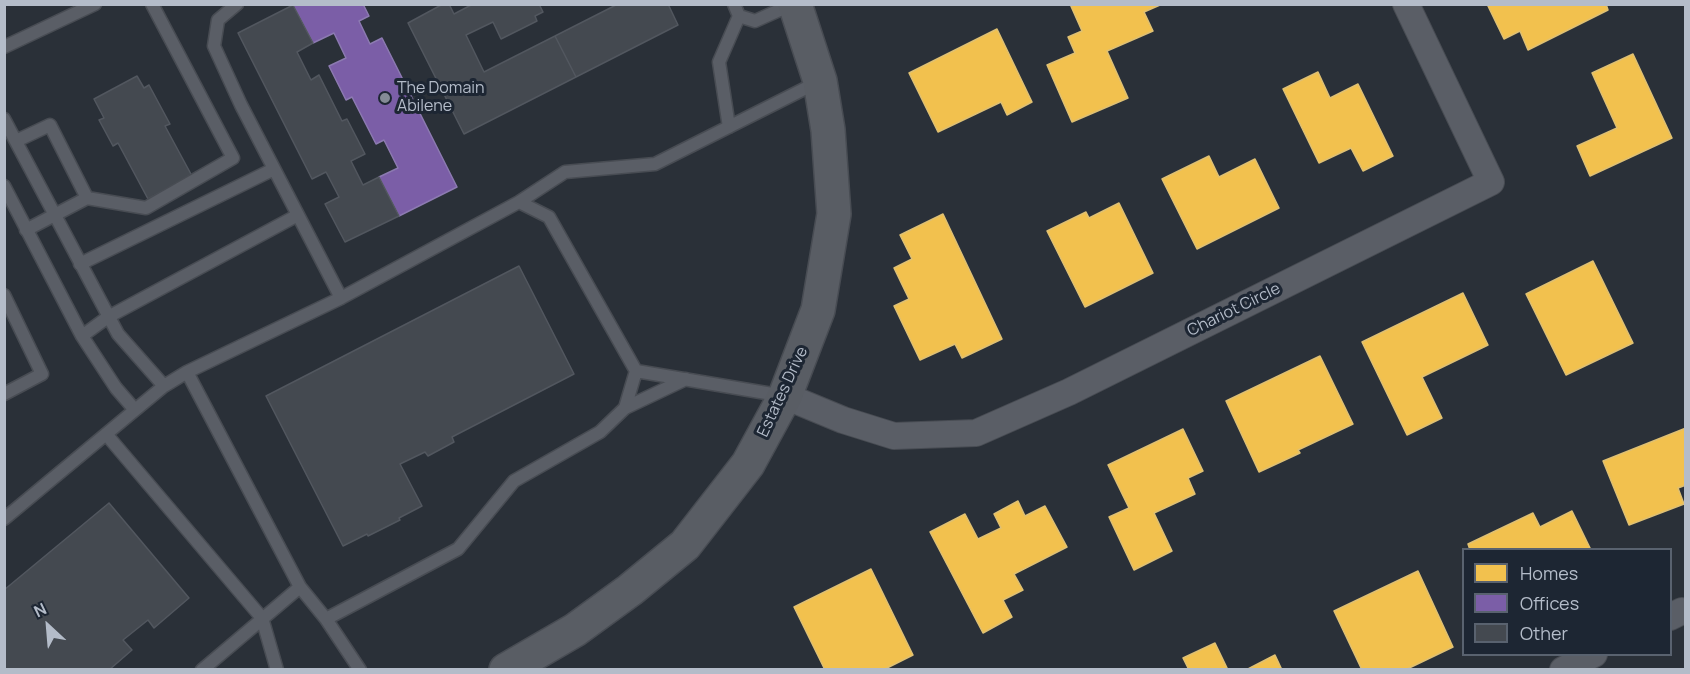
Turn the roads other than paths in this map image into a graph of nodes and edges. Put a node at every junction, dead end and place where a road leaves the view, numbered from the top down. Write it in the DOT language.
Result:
graph roads {
  1 [pos="95,4"];
  2 [pos="152,4"];
  3 [pos="237,4"];
  4 [pos="1406,4"];
  5 [pos="800,6"];
  6 [pos="736,10"];
  7 [pos="4,47"];
  8 [pos="820,81"];
  9 [pos="4,119"];
  10 [pos="729,127"];
  11 [pos="16,141"];
  12 [pos="274,170"];
  13 [pos="4,186"];
  14 [pos="87,198"];
  15 [pos="519,202"];
  16 [pos="55,215"];
  17 [pos="298,215"];
  18 [pos="26,230"];
  19 [pos="80,264"];
  20 [pos="4,296"];
  21 [pos="341,298"];
  22 [pos="108,317"];
  23 [pos="82,336"];
  24 [pos="636,371"];
  25 [pos="187,372"];
  26 [pos="686,379"];
  27 [pos="164,386"];
  28 [pos="4,394"];
  29 [pos="785,396"];
  30 [pos="625,408"];
  31 [pos="135,410"];
  32 [pos="106,434"];
  33 [pos="4,519"];
  34 [pos="300,587"];
  35 [pos="1686,612"];
  36 [pos="1672,616"];
  37 [pos="262,618"];
  38 [pos="326,619"];
  39 [pos="1590,656"];
  40 [pos="201,669"];
  41 [pos="277,669"];
  42 [pos="360,669"];
  43 [pos="506,669"];
  44 [pos="1563,669"];
  1 -- 7 [label="lane"];
  2 -- 14 [label="lane"];
  3 -- 12 [label="lane"];
  4 -- 29 [label="street, Chariot Circle"];
  5 -- 6 [label="lane"];
  5 -- 8 [label="street, Estates Drive"];
  6 -- 10 [label="lane"];
  8 -- 10 [label="lane"];
  8 -- 29 [label="street, Estates Drive"];
  9 -- 11 [label="lane"];
  10 -- 15 [label="lane"];
  11 -- 14 [label="lane"];
  11 -- 16 [label="lane"];
  12 -- 17 [label="lane"];
  12 -- 19 [label="lane"];
  13 -- 18 [label="lane"];
  14 -- 16 [label="lane"];
  15 -- 21 [label="lane"];
  15 -- 24 [label="lane"];
  16 -- 18 [label="lane"];
  16 -- 19 [label="lane"];
  17 -- 21 [label="lane"];
  17 -- 22 [label="lane"];
  18 -- 23 [label="lane"];
  19 -- 22 [label="lane"];
  20 -- 28 [label="lane"];
  21 -- 25 [label="lane"];
  22 -- 23 [label="lane"];
  22 -- 27 [label="lane"];
  23 -- 31 [label="lane"];
  24 -- 26 [label="lane"];
  24 -- 30 [label="lane"];
  25 -- 27 [label="lane"];
  25 -- 34 [label="lane"];
  26 -- 29 [label="lane"];
  26 -- 30 [label="lane"];
  27 -- 31 [label="lane"];
  29 -- 43 [label="street, Estates Drive"];
  30 -- 38 [label="lane"];
  31 -- 32 [label="lane"];
  32 -- 33 [label="lane"];
  32 -- 37 [label="lane"];
  34 -- 37 [label="lane"];
  34 -- 38 [label="lane"];
  35 -- 36 [label="street"];
  37 -- 40 [label="lane"];
  37 -- 41 [label="lane"];
  38 -- 42 [label="lane"];
  39 -- 44 [label="street"];
}
